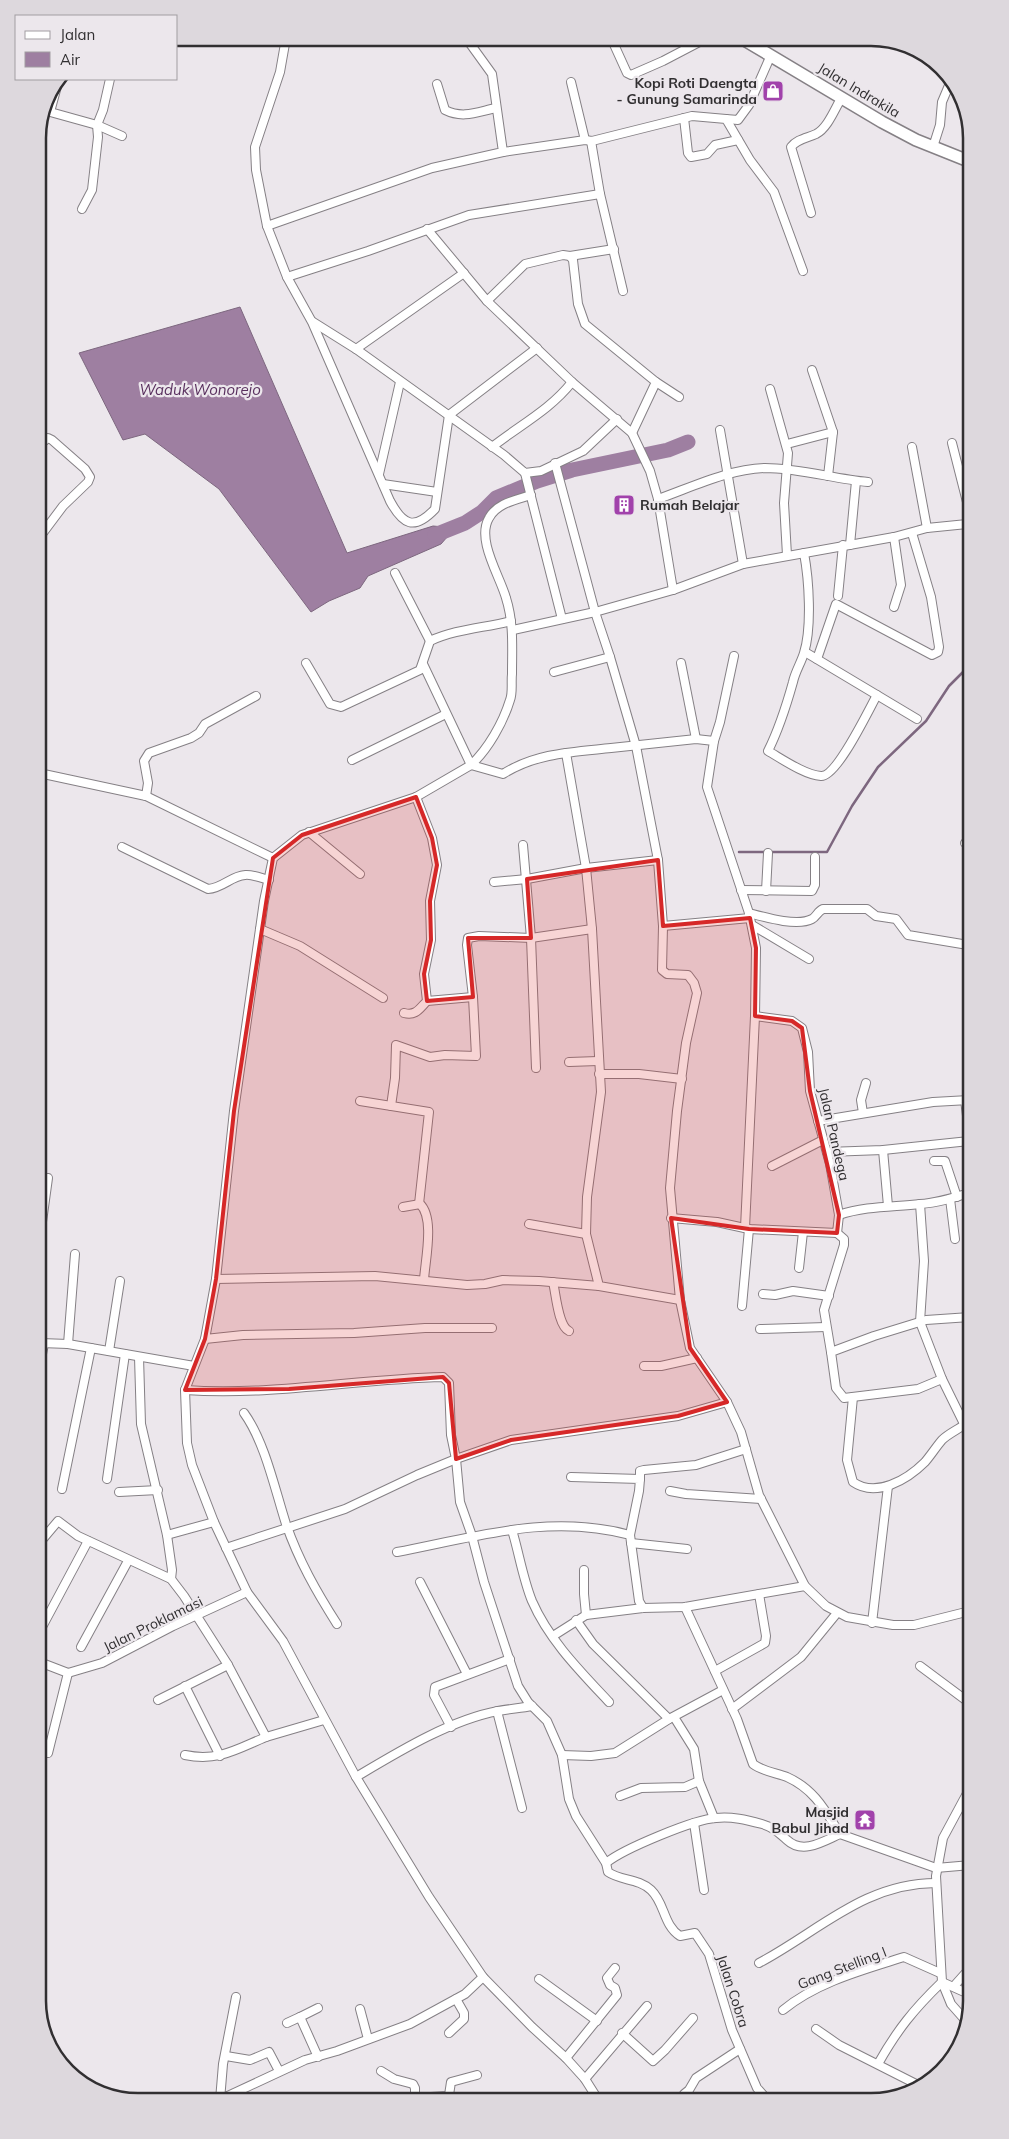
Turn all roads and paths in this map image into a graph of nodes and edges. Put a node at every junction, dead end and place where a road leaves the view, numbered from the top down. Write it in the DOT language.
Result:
graph roads {
  1 [pos="285,46"];
  2 [pos="472,46"];
  3 [pos="615,46"];
  4 [pos="692,46"];
  5 [pos="755,46"];
  6 [pos="771,55"];
  7 [pos="110,80"];
  8 [pos="571,82"];
  9 [pos="437,84"];
  10 [pos="948,88"];
  11 [pos="842,97"];
  12 [pos="496,108"];
  13 [pos="50,111"];
  14 [pos="684,118"];
  15 [pos="726,119"];
  16 [pos="97,125"];
  17 [pos="122,136"];
  18 [pos="738,140"];
  19 [pos="588,141"];
  20 [pos="933,147"];
  21 [pos="503,152"];
  22 [pos="963,159"];
  23 [pos="600,194"];
  24 [pos="82,209"];
  25 [pos="811,213"];
  26 [pos="267,226"];
  27 [pos="427,229"];
  28 [pos="614,249"];
  29 [pos="570,256"];
  30 [pos="803,271"];
  31 [pos="464,273"];
  32 [pos="287,277"];
  33 [pos="623,291"];
  34 [pos="487,301"];
  35 [pos="312,322"];
  36 [pos="537,348"];
  37 [pos="356,349"];
  38 [pos="812,370"];
  39 [pos="400,382"];
  40 [pos="572,382"];
  41 [pos="656,382"];
  42 [pos="770,389"];
  43 [pos="679,397"];
  44 [pos="449,415"];
  45 [pos="617,419"];
  46 [pos="720,430"];
  47 [pos="833,432"];
  48 [pos="632,433"];
  49 [pos="46,439"];
  50 [pos="952,443"];
  51 [pos="787,444"];
  52 [pos="492,447"];
  53 [pos="912,447"];
  54 [pos="555,464"];
  55 [pos="787,469"];
  56 [pos="379,474"];
  57 [pos="525,475"];
  58 [pos="727,475"];
  59 [pos="828,476"];
  60 [pos="856,481"];
  61 [pos="868,482"];
  62 [pos="383,484"];
  63 [pos="963,486"];
  64 [pos="437,492"];
  65 [pos="531,493"];
  66 [pos="658,499"];
  67 [pos="963,524"];
  68 [pos="927,528"];
  69 [pos="46,529"];
  70 [pos="912,533"];
  71 [pos="894,537"];
  72 [pos="846,545"];
  73 [pos="804,553"];
  74 [pos="787,555"];
  75 [pos="743,564"];
  76 [pos="395,573"];
  77 [pos="673,590"];
  78 [pos="838,596"];
  79 [pos="894,607"];
  80 [pos="595,612"];
  81 [pos="562,619"];
  82 [pos="511,621"];
  83 [pos="513,630"];
  84 [pos="430,642"];
  85 [pos="805,652"];
  86 [pos="734,656"];
  87 [pos="610,657"];
  88 [pos="817,659"];
  89 [pos="306,663"];
  90 [pos="681,663"];
  91 [pos="423,664"];
  92 [pos="554,672"];
  93 [pos="878,694"];
  94 [pos="256,696"];
  95 [pos="446,714"];
  96 [pos="917,719"];
  97 [pos="696,739"];
  98 [pos="714,742"];
  99 [pos="636,746"];
  100 [pos="566,753"];
  101 [pos="352,760"];
  102 [pos="470,765"];
  103 [pos="46,775"];
  104 [pos="146,796"];
  105 [pos="416,797"];
  106 [pos="309,832"];
  107 [pos="122,846"];
  108 [pos="523,846"];
  109 [pos="768,854"];
  110 [pos="816,857"];
  111 [pos="273,858"];
  112 [pos="658,860"];
  113 [pos="586,868"];
  114 [pos="360,874"];
  115 [pos="526,879"];
  116 [pos="268,880"];
  117 [pos="494,882"];
  118 [pos="741,890"];
  119 [pos="766,891"];
  120 [pos="750,919"];
  121 [pos="663,926"];
  122 [pos="260,929"];
  123 [pos="592,929"];
  124 [pos="530,938"];
  125 [pos="963,944"];
  126 [pos="809,959"];
  127 [pos="473,997"];
  128 [pos="382,998"];
  129 [pos="427,1001"];
  130 [pos="404,1013"];
  131 [pos="755,1016"];
  132 [pos="598,1061"];
  133 [pos="569,1062"];
  134 [pos="536,1068"];
  135 [pos="599,1074"];
  136 [pos="682,1080"];
  137 [pos="866,1083"];
  138 [pos="963,1100"];
  139 [pos="360,1101"];
  140 [pos="391,1106"];
  141 [pos="863,1114"];
  142 [pos="818,1121"];
  143 [pos="823,1140"];
  144 [pos="963,1142"];
  145 [pos="884,1150"];
  146 [pos="827,1152"];
  147 [pos="934,1161"];
  148 [pos="772,1166"];
  149 [pos="48,1178"];
  150 [pos="46,1193"];
  151 [pos="963,1195"];
  152 [pos="954,1198"];
  153 [pos="419,1204"];
  154 [pos="920,1204"];
  155 [pos="888,1206"];
  156 [pos="403,1207"];
  157 [pos="839,1215"];
  158 [pos="671,1218"];
  159 [pos="529,1224"];
  160 [pos="747,1229"];
  161 [pos="804,1232"];
  162 [pos="837,1233"];
  163 [pos="586,1234"];
  164 [pos="955,1239"];
  165 [pos="76,1254"];
  166 [pos="799,1268"];
  167 [pos="216,1279"];
  168 [pos="424,1280"];
  169 [pos="120,1281"];
  170 [pos="554,1282"];
  171 [pos="598,1286"];
  172 [pos="763,1294"];
  173 [pos="829,1296"];
  174 [pos="680,1300"];
  175 [pos="742,1306"];
  176 [pos="963,1318"];
  177 [pos="920,1322"];
  178 [pos="826,1327"];
  179 [pos="492,1328"];
  180 [pos="760,1329"];
  181 [pos="570,1331"];
  182 [pos="205,1339"];
  183 [pos="46,1343"];
  184 [pos="68,1344"];
  185 [pos="91,1348"];
  186 [pos="109,1351"];
  187 [pos="831,1352"];
  188 [pos="125,1354"];
  189 [pos="139,1357"];
  190 [pos="696,1358"];
  191 [pos="194,1366"];
  192 [pos="644,1366"];
  193 [pos="942,1379"];
  194 [pos="184,1390"];
  195 [pos="853,1397"];
  196 [pos="728,1402"];
  197 [pos="244,1413"];
  198 [pos="963,1423"];
  199 [pos="963,1426"];
  200 [pos="746,1449"];
  201 [pos="456,1459"];
  202 [pos="571,1477"];
  203 [pos="107,1479"];
  204 [pos="640,1479"];
  205 [pos="888,1486"];
  206 [pos="62,1489"];
  207 [pos="158,1490"];
  208 [pos="670,1491"];
  209 [pos="119,1492"];
  210 [pos="761,1499"];
  211 [pos="214,1522"];
  212 [pos="287,1527"];
  213 [pos="512,1530"];
  214 [pos="46,1535"];
  215 [pos="167,1535"];
  216 [pos="472,1536"];
  217 [pos="631,1539"];
  218 [pos="88,1542"];
  219 [pos="226,1548"];
  220 [pos="687,1549"];
  221 [pos="398,1552"];
  222 [pos="128,1561"];
  223 [pos="584,1570"];
  224 [pos="171,1580"];
  225 [pos="420,1582"];
  226 [pos="805,1586"];
  227 [pos="247,1592"];
  228 [pos="759,1594"];
  229 [pos="685,1607"];
  230 [pos="643,1608"];
  231 [pos="837,1613"];
  232 [pos="963,1613"];
  233 [pos="197,1615"];
  234 [pos="586,1615"];
  235 [pos="46,1618"];
  236 [pos="576,1620"];
  237 [pos="872,1623"];
  238 [pos="337,1624"];
  239 [pos="553,1636"];
  240 [pos="81,1647"];
  241 [pos="510,1659"];
  242 [pos="46,1665"];
  243 [pos="228,1665"];
  244 [pos="920,1666"];
  245 [pos="715,1671"];
  246 [pos="68,1673"];
  247 [pos="467,1674"];
  248 [pos="185,1686"];
  249 [pos="723,1690"];
  250 [pos="963,1698"];
  251 [pos="158,1700"];
  252 [pos="609,1702"];
  253 [pos="532,1706"];
  254 [pos="732,1709"];
  255 [pos="497,1711"];
  256 [pos="671,1718"];
  257 [pos="324,1720"];
  258 [pos="451,1727"];
  259 [pos="266,1737"];
  260 [pos="48,1753"];
  261 [pos="185,1755"];
  262 [pos="562,1755"];
  263 [pos="220,1756"];
  264 [pos="356,1777"];
  265 [pos="699,1781"];
  266 [pos="620,1796"];
  267 [pos="963,1801"];
  268 [pos="522,1808"];
  269 [pos="714,1818"];
  270 [pos="694,1822"];
  271 [pos="840,1834"];
  272 [pos="606,1863"];
  273 [pos="963,1866"];
  274 [pos="936,1868"];
  275 [pos="936,1883"];
  276 [pos="704,1890"];
  277 [pos="758,1963"];
  278 [pos="615,1968"];
  279 [pos="940,1973"];
  280 [pos="963,1976"];
  281 [pos="483,1977"];
  282 [pos="539,1979"];
  283 [pos="942,1982"];
  284 [pos="954,1986"];
  285 [pos="963,1990"];
  286 [pos="236,1997"];
  287 [pos="456,2000"];
  288 [pos="647,2006"];
  289 [pos="318,2008"];
  290 [pos="360,2009"];
  291 [pos="783,2010"];
  292 [pos="962,2016"];
  293 [pos="300,2017"];
  294 [pos="692,2018"];
  295 [pos="597,2021"];
  296 [pos="287,2024"];
  297 [pos="816,2029"];
  298 [pos="449,2033"];
  299 [pos="622,2033"];
  300 [pos="368,2039"];
  301 [pos="740,2049"];
  302 [pos="226,2056"];
  303 [pos="318,2057"];
  304 [pos="566,2058"];
  305 [pos="878,2064"];
  306 [pos="279,2071"];
  307 [pos="381,2071"];
  308 [pos="477,2075"];
  309 [pos="585,2079"];
  310 [pos="913,2082"];
  311 [pos="219,2093"];
  312 [pos="233,2093"];
  313 [pos="415,2093"];
  314 [pos="449,2093"];
  315 [pos="594,2093"];
  316 [pos="685,2093"];
  317 [pos="761,2093"];
  1 -- 26 [label="street"];
  2 -- 12 [label="street"];
  3 -- 4 [label="street"];
  5 -- 6 [label="street, Jalan Indrakila"];
  6 -- 11 [label="street, Jalan Indrakila"];
  6 -- 15 [label="street"];
  7 -- 16 [label="street"];
  8 -- 19 [label="street"];
  9 -- 12 [label="street"];
  10 -- 20 [label="street"];
  11 -- 20 [label="street, Jalan Indrakila"];
  11 -- 25 [label="street"];
  12 -- 21 [label="street"];
  13 -- 16 [label="street"];
  14 -- 15 [label="street"];
  14 -- 18 [label="street"];
  14 -- 19 [label="street"];
  15 -- 18 [label="street"];
  16 -- 17 [label="street"];
  16 -- 24 [label="street"];
  18 -- 30 [label="street"];
  19 -- 21 [label="street"];
  19 -- 23 [label="street"];
  20 -- 22 [label="street, Jalan Indrakila"];
  21 -- 26 [label="street"];
  23 -- 27 [label="street"];
  23 -- 28 [label="street"];
  26 -- 32 [label="street"];
  27 -- 31 [label="street"];
  27 -- 32 [label="street"];
  28 -- 29 [label="street"];
  28 -- 33 [label="street"];
  29 -- 34 [label="street"];
  29 -- 41 [label="street"];
  31 -- 34 [label="street"];
  31 -- 37 [label="street"];
  32 -- 35 [label="street"];
  34 -- 36 [label="street"];
  35 -- 37 [label="street"];
  35 -- 56 [label="street"];
  36 -- 40 [label="street"];
  36 -- 44 [label="street"];
  37 -- 39 [label="street"];
  38 -- 47 [label="street"];
  39 -- 44 [label="street"];
  39 -- 56 [label="street"];
  40 -- 45 [label="street"];
  40 -- 52 [label="street"];
  41 -- 43 [label="street"];
  41 -- 48 [label="street"];
  42 -- 51 [label="street"];
  44 -- 52 [label="street"];
  44 -- 64 [label="street"];
  45 -- 48 [label="street"];
  45 -- 54 [label="street"];
  46 -- 58 [label="street"];
  47 -- 51 [label="street"];
  47 -- 59 [label="street"];
  48 -- 66 [label="street"];
  49 -- 69 [label="street"];
  50 -- 63 [label="street"];
  51 -- 55 [label="street"];
  52 -- 57 [label="street"];
  53 -- 68 [label="street"];
  54 -- 57 [label="street"];
  54 -- 80 [label="street"];
  55 -- 58 [label="street"];
  55 -- 59 [label="street"];
  55 -- 74 [label="street"];
  56 -- 62 [label="street"];
  57 -- 65 [label="street"];
  58 -- 66 [label="street"];
  58 -- 75 [label="street"];
  59 -- 60 [label="street"];
  60 -- 61 [label="street"];
  60 -- 72 [label="street"];
  62 -- 64 [label="street"];
  62 -- 64 [label="street"];
  65 -- 81 [label="street"];
  65 -- 82 [label="street"];
  66 -- 77 [label="street"];
  67 -- 68 [label="street"];
  68 -- 70 [label="street"];
  70 -- 71 [label="street"];
  70 -- 88 [label="street"];
  71 -- 72 [label="street"];
  71 -- 79 [label="street"];
  72 -- 73 [label="street"];
  72 -- 78 [label="street"];
  73 -- 74 [label="street"];
  73 -- 85 [label="street"];
  74 -- 75 [label="street"];
  75 -- 77 [label="street"];
  76 -- 84 [label="street"];
  77 -- 80 [label="street"];
  80 -- 81 [label="street"];
  80 -- 87 [label="street"];
  81 -- 83 [label="street"];
  82 -- 83 [label="street"];
  82 -- 84 [label="street"];
  83 -- 102 [label="street"];
  84 -- 91 [label="street"];
  85 -- 88 [label="street"];
  85 -- 93 [label="street"];
  86 -- 98 [label="street"];
  87 -- 92 [label="street"];
  87 -- 99 [label="street"];
  88 -- 93 [label="street"];
  89 -- 91 [label="street"];
  90 -- 97 [label="street"];
  91 -- 95 [label="street"];
  93 -- 96 [label="street"];
  94 -- 104 [label="street"];
  95 -- 101 [label="street"];
  95 -- 102 [label="street"];
  97 -- 98 [label="street"];
  97 -- 99 [label="street"];
  98 -- 118 [label="street"];
  99 -- 100 [label="street"];
  99 -- 112 [label="street"];
  100 -- 102 [label="street"];
  100 -- 113 [label="street"];
  102 -- 105 [label="street"];
  103 -- 104 [label="street"];
  104 -- 111 [label="street"];
  105 -- 106 [label="street"];
  105 -- 129 [label="street"];
  106 -- 111 [label="street"];
  106 -- 114 [label="street"];
  107 -- 116 [label="street"];
  108 -- 115 [label="street"];
  109 -- 119 [label="street"];
  110 -- 119 [label="street"];
  111 -- 116 [label="street"];
  112 -- 113 [label="street"];
  112 -- 121 [label="street"];
  113 -- 115 [label="street"];
  113 -- 123 [label="street"];
  115 -- 117 [label="street"];
  115 -- 124 [label="street"];
  116 -- 122 [label="street"];
  118 -- 119 [label="street"];
  118 -- 120 [label="street"];
  120 -- 121 [label="street"];
  120 -- 125 [label="street"];
  120 -- 126 [label="street"];
  120 -- 131 [label="street"];
  121 -- 136 [label="street"];
  122 -- 128 [label="street"];
  122 -- 167 [label="street"];
  123 -- 124 [label="street"];
  123 -- 132 [label="street"];
  124 -- 127 [label="street"];
  124 -- 134 [label="street"];
  127 -- 129 [label="street"];
  127 -- 140 [label="street"];
  129 -- 130 [label="street"];
  131 -- 142 [label="street, Jalan Pandega"];
  131 -- 160 [label="street"];
  132 -- 133 [label="street"];
  132 -- 135 [label="street"];
  135 -- 136 [label="street"];
  135 -- 163 [label="street"];
  136 -- 158 [label="street"];
  137 -- 141 [label="street"];
  138 -- 141 [label="street"];
  139 -- 140 [label="street"];
  140 -- 153 [label="street"];
  141 -- 142 [label="street"];
  142 -- 143 [label="street, Jalan Pandega"];
  143 -- 146 [label="street, Jalan Pandega"];
  143 -- 148 [label="street"];
  144 -- 145 [label="street"];
  145 -- 146 [label="street"];
  145 -- 155 [label="street"];
  146 -- 157 [label="street, Jalan Pandega"];
  147 -- 152 [label="street"];
  149 -- 150 [label="street"];
  151 -- 152 [label="street"];
  152 -- 154 [label="street"];
  152 -- 164 [label="street"];
  153 -- 156 [label="street"];
  153 -- 168 [label="street"];
  154 -- 155 [label="street"];
  154 -- 177 [label="street"];
  155 -- 157 [label="street"];
  157 -- 162 [label="street, Jalan Pandega"];
  158 -- 160 [label="street"];
  158 -- 174 [label="street"];
  159 -- 163 [label="street"];
  160 -- 161 [label="street"];
  160 -- 175 [label="street"];
  161 -- 162 [label="street"];
  161 -- 166 [label="street"];
  162 -- 173 [label="street, Jalan Pandega"];
  163 -- 171 [label="street"];
  165 -- 184 [label="street"];
  167 -- 168 [label="street"];
  167 -- 182 [label="street"];
  168 -- 170 [label="street"];
  169 -- 186 [label="street"];
  170 -- 171 [label="street"];
  170 -- 181 [label="street"];
  171 -- 174 [label="street"];
  172 -- 173 [label="street"];
  173 -- 178 [label="street, Jalan Pandega"];
  174 -- 190 [label="street"];
  176 -- 177 [label="street"];
  177 -- 187 [label="street"];
  177 -- 193 [label="street"];
  178 -- 180 [label="street"];
  178 -- 187 [label="street, Jalan Pandega"];
  179 -- 182 [label="street"];
  182 -- 191 [label="street"];
  183 -- 184 [label="street"];
  184 -- 185 [label="street"];
  185 -- 186 [label="street"];
  185 -- 206 [label="street"];
  186 -- 188 [label="street"];
  187 -- 195 [label="street, Jalan Pandega"];
  188 -- 189 [label="street"];
  188 -- 203 [label="street"];
  189 -- 191 [label="street"];
  189 -- 207 [label="street"];
  190 -- 192 [label="street"];
  190 -- 196 [label="street"];
  191 -- 194 [label="street"];
  193 -- 195 [label="street"];
  193 -- 198 [label="street"];
  194 -- 201 [label="street"];
  194 -- 211 [label="street"];
  195 -- 205 [label="street"];
  196 -- 200 [label="street"];
  196 -- 201 [label="street"];
  197 -- 212 [label="street"];
  199 -- 205 [label="street"];
  200 -- 204 [label="street"];
  200 -- 210 [label="street"];
  201 -- 212 [label="street"];
  201 -- 216 [label="street"];
  202 -- 204 [label="street"];
  204 -- 217 [label="street"];
  205 -- 237 [label="street"];
  207 -- 209 [label="street"];
  207 -- 215 [label="street"];
  208 -- 210 [label="street"];
  210 -- 226 [label="street"];
  211 -- 215 [label="street"];
  211 -- 219 [label="street"];
  212 -- 219 [label="street"];
  212 -- 238 [label="street"];
  213 -- 216 [label="street"];
  213 -- 217 [label="street"];
  213 -- 239 [label="street"];
  214 -- 218 [label="street"];
  215 -- 224 [label="street"];
  216 -- 221 [label="street"];
  216 -- 241 [label="street"];
  217 -- 220 [label="street"];
  217 -- 230 [label="street"];
  218 -- 222 [label="street"];
  218 -- 235 [label="street"];
  219 -- 227 [label="street"];
  222 -- 224 [label="street"];
  222 -- 240 [label="street"];
  223 -- 234 [label="street"];
  224 -- 233 [label="street"];
  225 -- 247 [label="street"];
  226 -- 228 [label="street"];
  226 -- 231 [label="street"];
  227 -- 233 [label="street, Jalan Proklamasi"];
  227 -- 257 [label="street"];
  228 -- 229 [label="street"];
  228 -- 245 [label="street"];
  229 -- 230 [label="street"];
  229 -- 245 [label="street"];
  230 -- 234 [label="street"];
  231 -- 237 [label="street"];
  231 -- 254 [label="street"];
  232 -- 237 [label="street"];
  233 -- 243 [label="street"];
  233 -- 246 [label="street, Jalan Proklamasi"];
  234 -- 236 [label="street"];
  236 -- 239 [label="street"];
  236 -- 256 [label="street"];
  239 -- 252 [label="street"];
  241 -- 247 [label="street"];
  241 -- 253 [label="street"];
  242 -- 246 [label="street"];
  243 -- 248 [label="street"];
  243 -- 259 [label="street"];
  244 -- 250 [label="street"];
  245 -- 249 [label="street"];
  246 -- 260 [label="street"];
  247 -- 258 [label="street"];
  248 -- 251 [label="street"];
  248 -- 263 [label="street"];
  249 -- 254 [label="street"];
  249 -- 256 [label="street"];
  253 -- 255 [label="street"];
  253 -- 262 [label="street"];
  254 -- 271 [label="street"];
  255 -- 258 [label="street"];
  255 -- 268 [label="street"];
  256 -- 262 [label="street"];
  256 -- 265 [label="street"];
  257 -- 259 [label="street"];
  257 -- 264 [label="street"];
  258 -- 264 [label="street"];
  259 -- 263 [label="street"];
  261 -- 263 [label="street"];
  262 -- 272 [label="street"];
  264 -- 281 [label="street"];
  265 -- 266 [label="street"];
  265 -- 269 [label="street"];
  267 -- 274 [label="street"];
  269 -- 270 [label="street"];
  269 -- 271 [label="street"];
  270 -- 272 [label="street"];
  270 -- 276 [label="street"];
  271 -- 274 [label="street"];
  272 -- 301 [label="street, Jalan Cobra"];
  273 -- 274 [label="street"];
  274 -- 275 [label="street"];
  275 -- 277 [label="street"];
  275 -- 279 [label="street"];
  278 -- 295 [label="street"];
  279 -- 283 [label="street"];
  279 -- 291 [label="street, Gang Stelling I"];
  280 -- 284 [label="street"];
  281 -- 287 [label="street"];
  281 -- 304 [label="street"];
  282 -- 295 [label="street"];
  283 -- 284 [label="street"];
  283 -- 292 [label="street"];
  283 -- 305 [label="street"];
  284 -- 285 [label="street"];
  286 -- 302 [label="street"];
  287 -- 298 [label="street"];
  287 -- 300 [label="street"];
  288 -- 299 [label="street"];
  289 -- 293 [label="street"];
  290 -- 300 [label="street"];
  293 -- 296 [label="street"];
  293 -- 303 [label="street"];
  294 -- 299 [label="street"];
  295 -- 304 [label="street"];
  297 -- 305 [label="street"];
  299 -- 309 [label="street"];
  300 -- 303 [label="street"];
  301 -- 316 [label="street"];
  301 -- 317 [label="street, Jalan Cobra"];
  302 -- 306 [label="street"];
  302 -- 311 [label="street"];
  303 -- 306 [label="street"];
  304 -- 309 [label="street"];
  305 -- 310 [label="street"];
  306 -- 312 [label="street"];
  307 -- 313 [label="street"];
  308 -- 314 [label="street"];
  309 -- 315 [label="street"];
}
